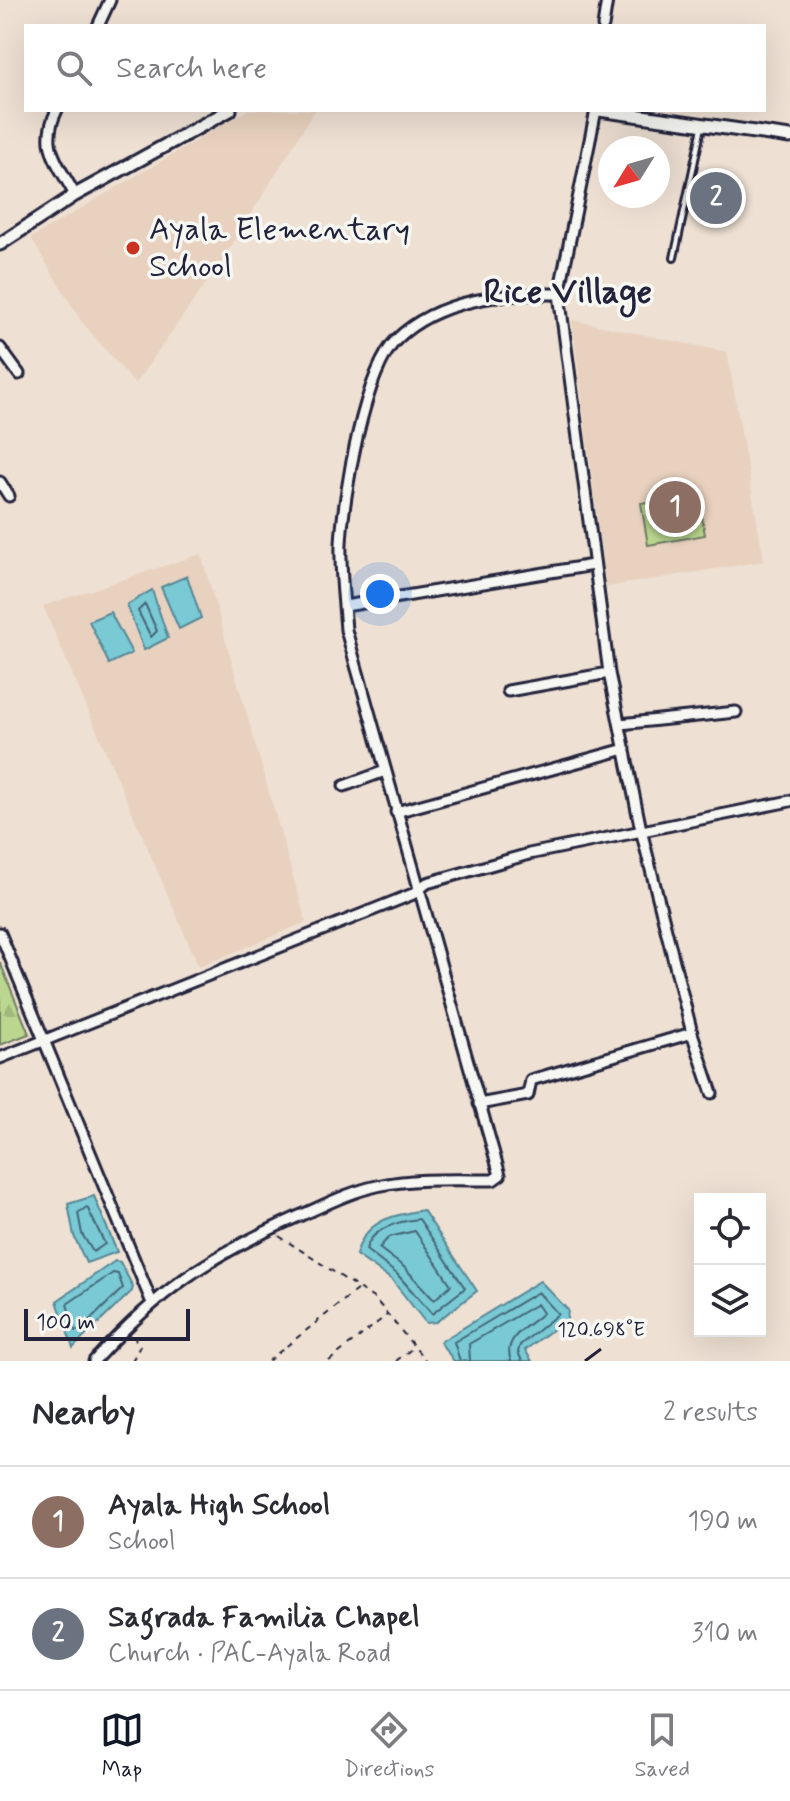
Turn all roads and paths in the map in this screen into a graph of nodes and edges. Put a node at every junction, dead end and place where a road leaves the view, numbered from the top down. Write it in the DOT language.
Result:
graph roads {
  1 [pos="110,0"];
  2 [pos="607,0"];
  3 [pos="99,24"];
  4 [pos="603,24"];
  5 [pos="56,112"];
  6 [pos="226,112"];
  7 [pos="598,112"];
  8 [pos="612,112"];
  9 [pos="703,125"];
  10 [pos="790,137"];
  11 [pos="75,195"];
  12 [pos="0,244"];
  13 [pos="674,258"];
  14 [pos="559,294"];
  15 [pos="0,348"];
  16 [pos="19,374"];
  17 [pos="0,482"];
  18 [pos="9,496"];
  19 [pos="593,565"];
  20 [pos="345,606"];
  21 [pos="609,673"];
  22 [pos="508,691"];
  23 [pos="736,712"];
  24 [pos="620,724"];
  25 [pos="625,749"];
  26 [pos="385,771"];
  27 [pos="344,786"];
  28 [pos="790,801"];
  29 [pos="396,812"];
  30 [pos="641,830"];
  31 [pos="421,889"];
  32 [pos="0,933"];
  33 [pos="692,1033"];
  34 [pos="45,1039"];
  35 [pos="0,1058"];
  36 [pos="712,1093"];
  37 [pos="479,1104"];
  38 [pos="275,1228"];
  39 [pos="359,1288"];
  40 [pos="152,1303"];
  41 [pos="388,1314"];
  42 [pos="126,1326"];
  43 [pos="415,1346"];
  44 [pos="94,1361"];
  45 [pos="132,1361"];
  46 [pos="268,1361"];
  47 [pos="329,1361"];
  48 [pos="396,1361"];
  49 [pos="426,1361"];
  1 -- 3 [label="street"];
  2 -- 4 [label="street"];
  5 -- 11 [label="street"];
  6 -- 11 [label="street"];
  7 -- 14 [label="street"];
  8 -- 9 [label="street"];
  9 -- 10 [label="street"];
  9 -- 13 [label="lane"];
  11 -- 12 [label="street"];
  14 -- 19 [label="street"];
  14 -- 20 [label="street"];
  15 -- 16 [label="street"];
  17 -- 18 [label="street"];
  19 -- 20 [label="street"];
  19 -- 21 [label="street"];
  20 -- 26 [label="street"];
  21 -- 22 [label="street"];
  21 -- 24 [label="street"];
  23 -- 24 [label="street"];
  24 -- 25 [label="street"];
  25 -- 29 [label="street"];
  25 -- 30 [label="street"];
  26 -- 27 [label="street"];
  26 -- 29 [label="street"];
  28 -- 30 [label="street"];
  29 -- 31 [label="street"];
  30 -- 31 [label="street"];
  30 -- 33 [label="street"];
  31 -- 34 [label="street"];
  31 -- 37 [label="street"];
  32 -- 34 [label="street"];
  33 -- 36 [label="street"];
  33 -- 37 [label="street"];
  34 -- 35 [label="street"];
  34 -- 40 [label="street"];
  37 -- 38 [label="street"];
  38 -- 39 [label="path"];
  38 -- 40 [label="street"];
  39 -- 41 [label="path"];
  39 -- 46 [label="path"];
  40 -- 42 [label="street"];
  41 -- 43 [label="path"];
  41 -- 47 [label="path"];
  42 -- 44 [label="street"];
  42 -- 45 [label="path"];
  43 -- 48 [label="path"];
  43 -- 49 [label="path"];
}
